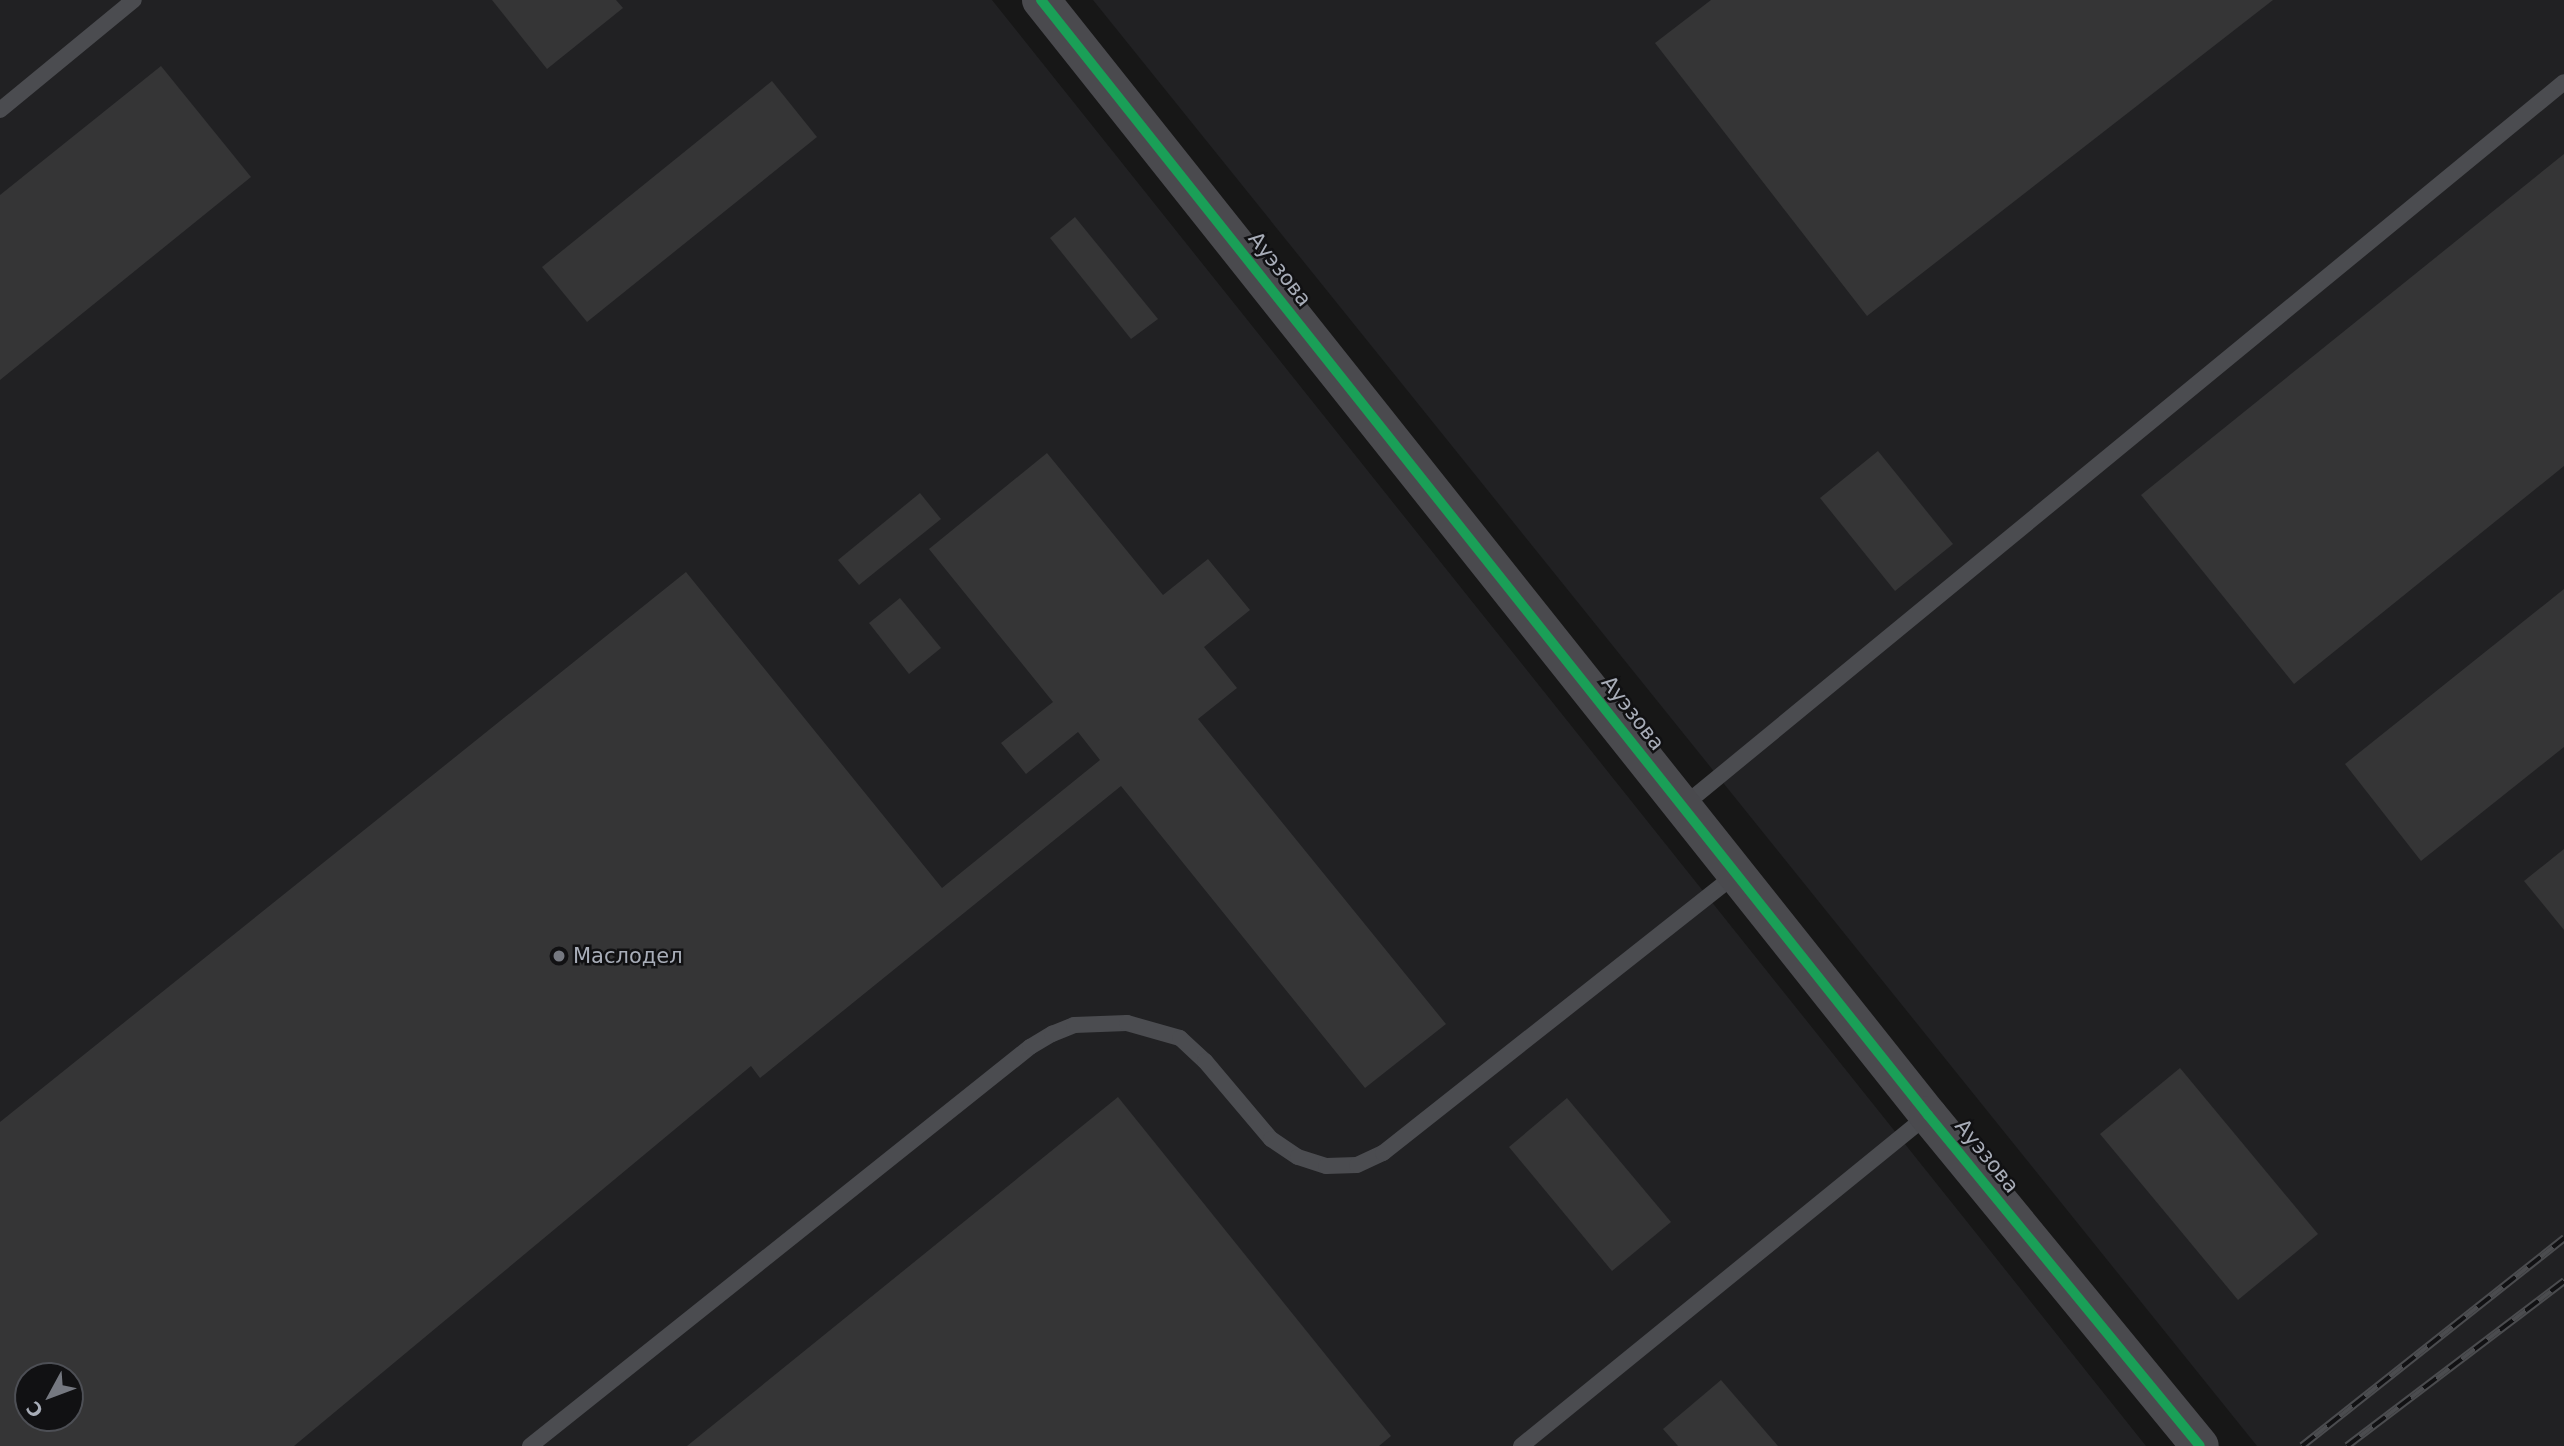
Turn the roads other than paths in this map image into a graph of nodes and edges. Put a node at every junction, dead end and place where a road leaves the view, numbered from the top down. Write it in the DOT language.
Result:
graph roads {
  1 [pos="134,0"];
  2 [pos="1041,0"];
  3 [pos="2564,82"];
  4 [pos="0,110"];
  5 [pos="1683,806"];
  6 [pos="1736,874"];
  7 [pos="1928,1115"];
  8 [pos="530,1446"];
  9 [pos="1521,1446"];
  10 [pos="2200,1446"];
  1 -- 4 [label="lane"];
  2 -- 5 [label="street, Ауэзова"];
  3 -- 5 [label="lane"];
  5 -- 6 [label="street, Ауэзова"];
  6 -- 7 [label="street, Ауэзова"];
  6 -- 8 [label="lane"];
  7 -- 9 [label="lane"];
  7 -- 10 [label="street, Ауэзова"];
}
